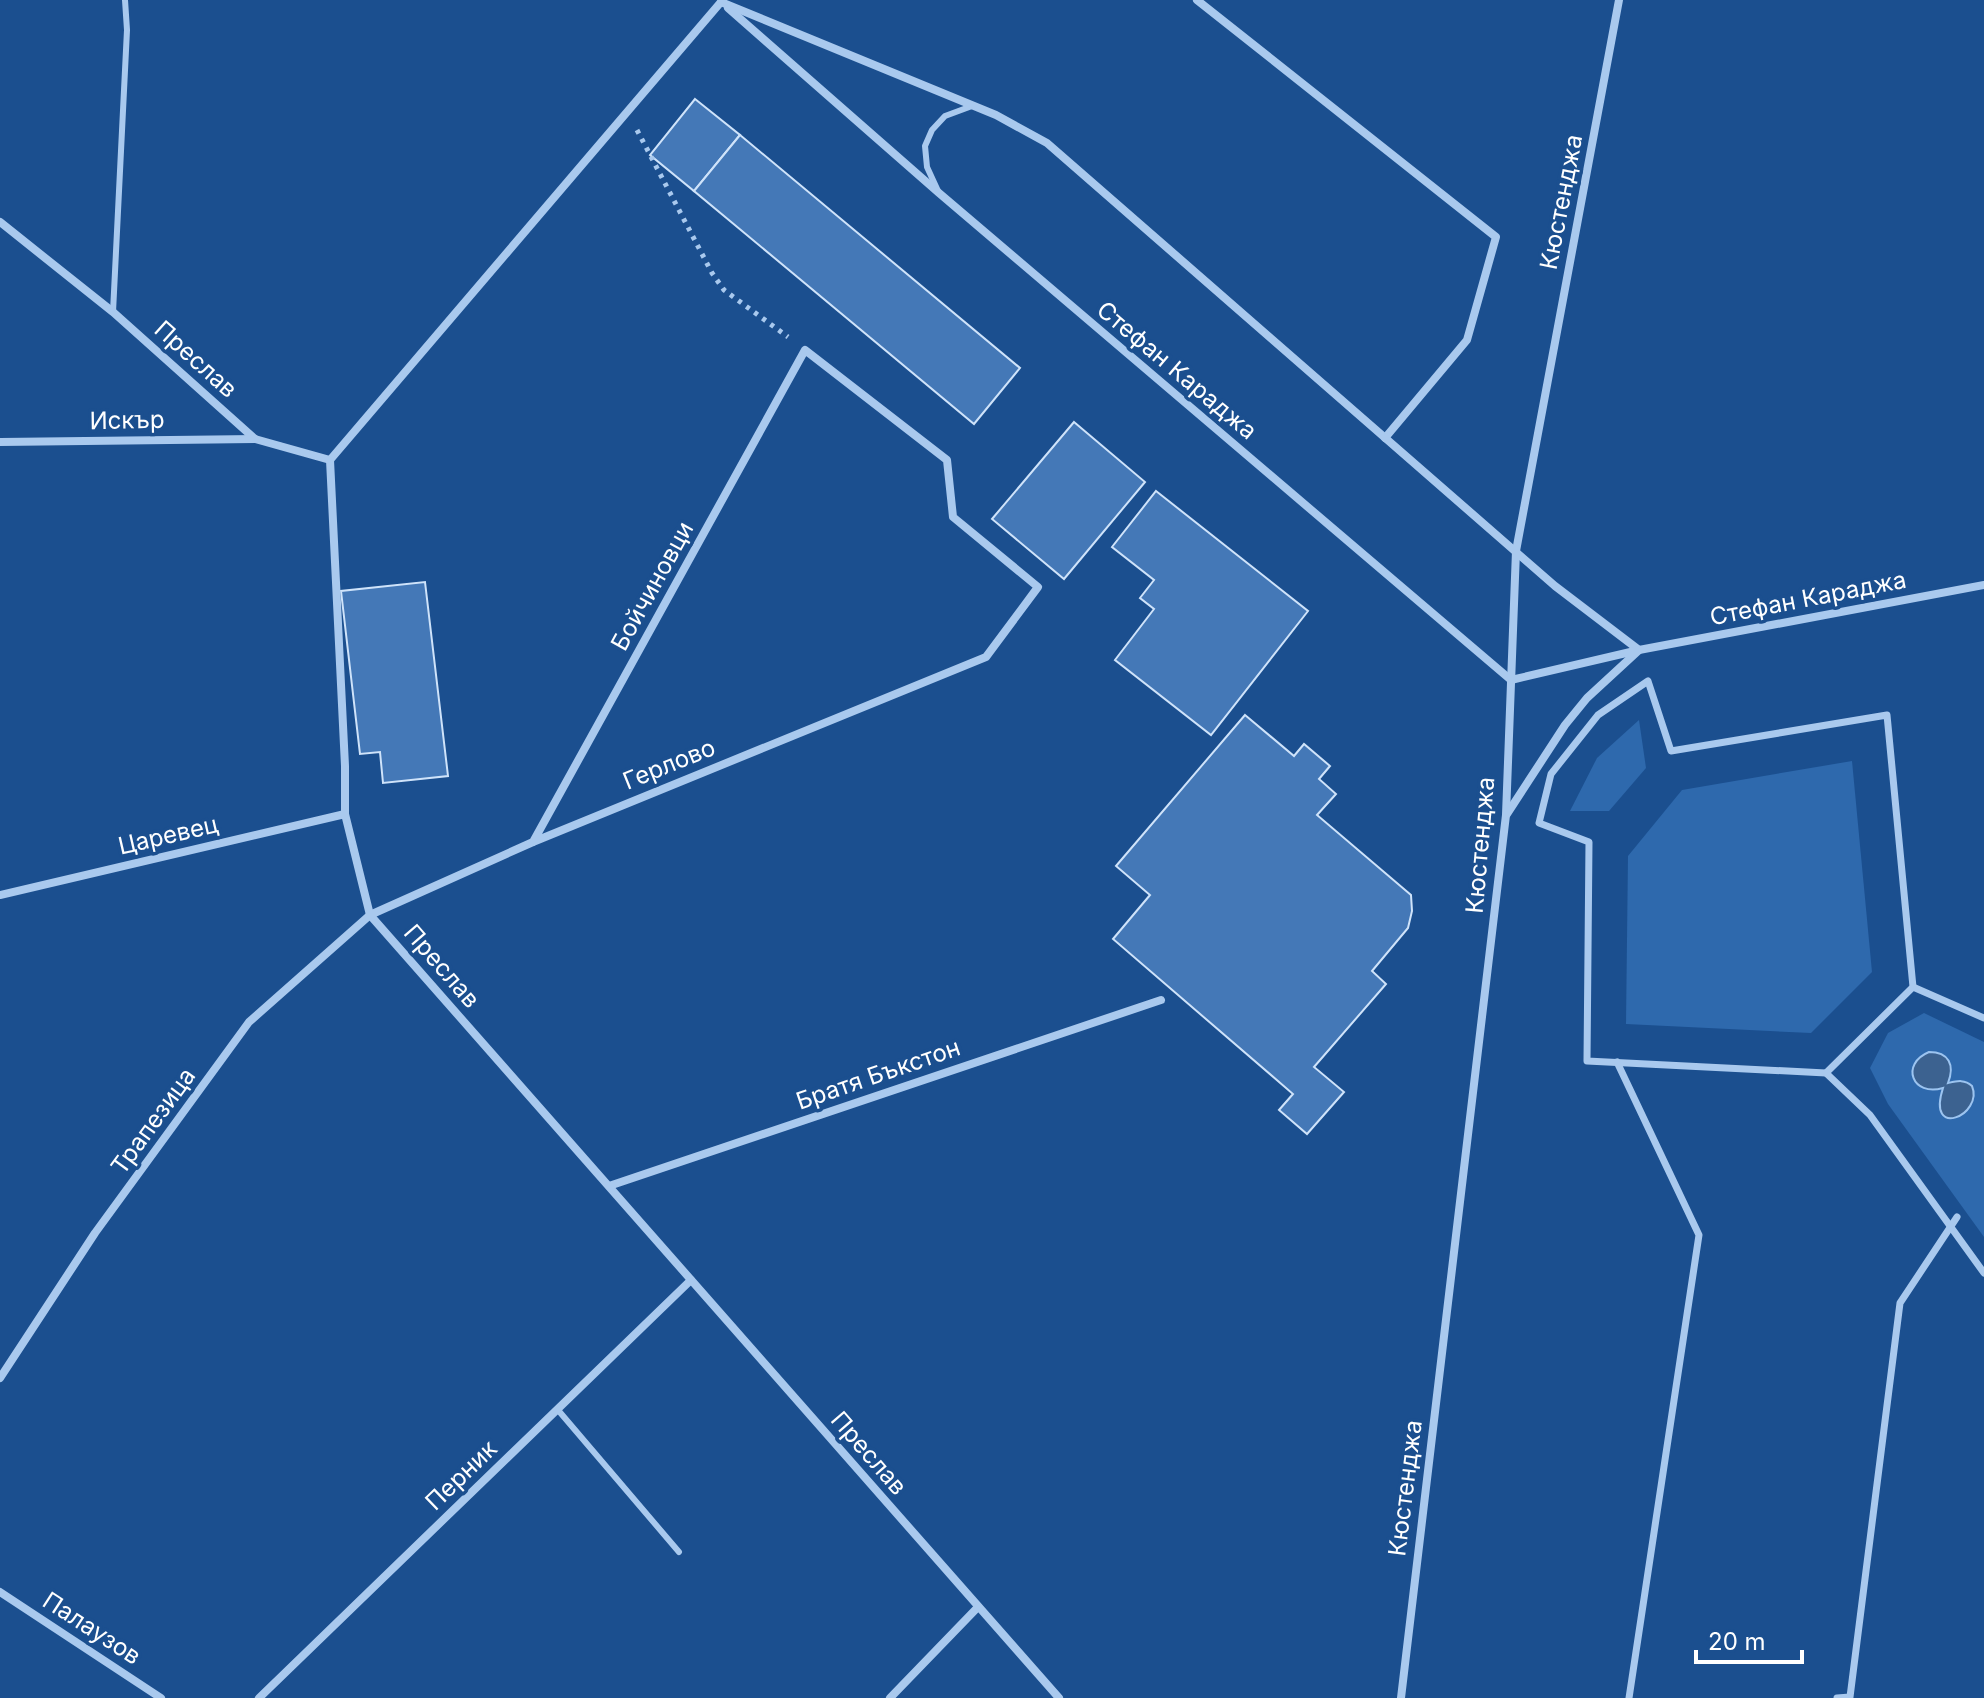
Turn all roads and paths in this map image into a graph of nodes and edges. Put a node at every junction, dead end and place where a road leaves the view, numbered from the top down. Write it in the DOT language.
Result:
graph roads {
  1 [pos="125,0"];
  2 [pos="1197,0"];
  3 [pos="1619,0"];
  4 [pos="720,1"];
  5 [pos="972,106"];
  6 [pos="627,112"];
  7 [pos="939,193"];
  8 [pos="0,222"];
  9 [pos="113,312"];
  10 [pos="805,350"];
  11 [pos="1385,438"];
  12 [pos="255,439"];
  13 [pos="0,442"];
  14 [pos="330,460"];
  15 [pos="1516,551"];
  16 [pos="1984,585"];
  17 [pos="1639,650"];
  18 [pos="1511,680"];
  19 [pos="345,814"];
  20 [pos="1506,815"];
  21 [pos="533,842"];
  22 [pos="0,895"];
  23 [pos="370,915"];
  24 [pos="1913,987"];
  25 [pos="1161,1000"];
  26 [pos="1984,1018"];
  27 [pos="1617,1062"];
  28 [pos="1826,1073"];
  29 [pos="609,1186"];
  30 [pos="1957,1217"];
  31 [pos="1950,1228"];
  32 [pos="1984,1273"];
  33 [pos="691,1280"];
  34 [pos="0,1378"];
  35 [pos="558,1410"];
  36 [pos="679,1552"];
  37 [pos="0,1592"];
  38 [pos="978,1607"];
  39 [pos="161,1698"];
  40 [pos="259,1698"];
  41 [pos="890,1698"];
  42 [pos="1059,1698"];
  43 [pos="1401,1698"];
  44 [pos="1629,1698"];
  45 [pos="1837,1698"];
  46 [pos="1850,1698"];
  1 -- 9 [label="lane"];
  2 -- 11 [label="street"];
  3 -- 15 [label="street, Кюстенджа"];
  4 -- 5 [label="street"];
  4 -- 6 [label="street"];
  4 -- 7 [label="street, Стефан Караджа"];
  5 -- 7 [label="lane"];
  5 -- 11 [label="street"];
  6 -- 10 [label="path"];
  6 -- 14 [label="street"];
  7 -- 18 [label="street, Стефан Караджа"];
  8 -- 9 [label="street, Преслав"];
  9 -- 12 [label="street, Преслав"];
  10 -- 21 [label="street, Бойчиновци"];
  10 -- 21 [label="street, Герлово"];
  11 -- 15 [label="street"];
  12 -- 13 [label="street, Искър"];
  12 -- 14 [label="street, Преслав"];
  14 -- 19 [label="street, Преслав"];
  15 -- 17 [label="street"];
  15 -- 18 [label="street, Кюстенджа"];
  16 -- 17 [label="street, Стефан Караджа"];
  17 -- 18 [label="street, Стефан Караджа"];
  17 -- 20 [label="street"];
  18 -- 20 [label="street, Кюстенджа"];
  19 -- 22 [label="street, Царевец"];
  19 -- 23 [label="street, Преслав"];
  20 -- 43 [label="street, Кюстенджа"];
  21 -- 23 [label="street, Герлово"];
  23 -- 29 [label="street, Преслав"];
  23 -- 34 [label="street, Трапезица"];
  24 -- 26 [label="street"];
  24 -- 27 [label="street"];
  24 -- 28 [label="street"];
  25 -- 29 [label="street, Братя Бъкстон"];
  27 -- 28 [label="street"];
  27 -- 44 [label="street"];
  28 -- 31 [label="street"];
  29 -- 33 [label="street, Преслав"];
  30 -- 31 [label="street"];
  31 -- 32 [label="street"];
  31 -- 46 [label="street"];
  33 -- 35 [label="street, Перник"];
  33 -- 38 [label="street, Преслав"];
  35 -- 36 [label="lane"];
  35 -- 40 [label="street, Перник"];
  37 -- 39 [label="street, Палаузов"];
  38 -- 41 [label="street"];
  38 -- 42 [label="street, Преслав"];
  45 -- 46 [label="street"];
}
